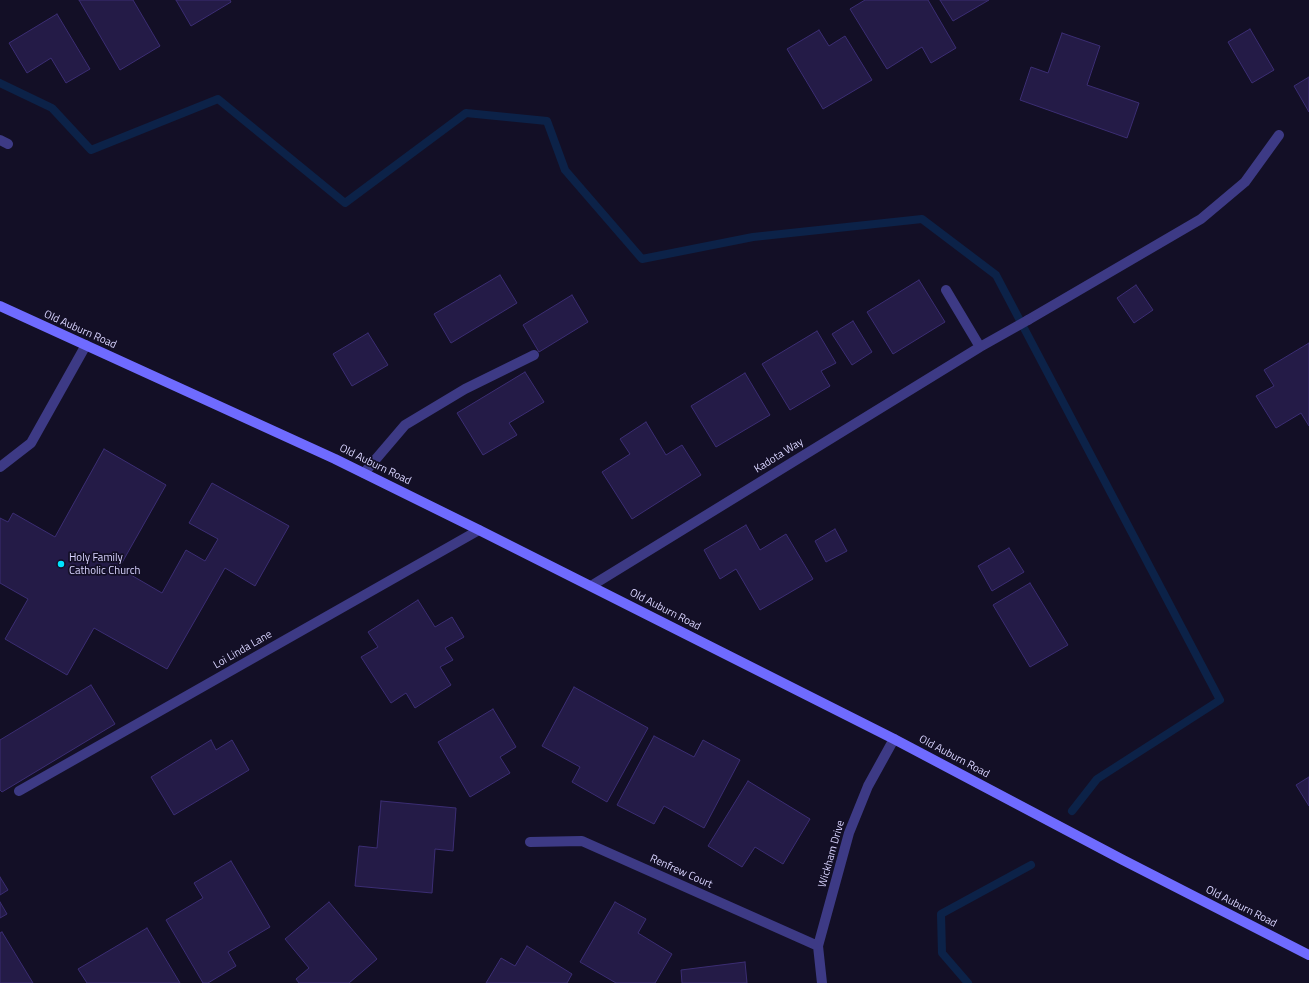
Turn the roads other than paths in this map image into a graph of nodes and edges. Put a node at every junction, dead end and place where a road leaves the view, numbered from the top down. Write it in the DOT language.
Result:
graph roads {
  1 [pos="1279,134"];
  2 [pos="946,290"];
  3 [pos="0,306"];
  4 [pos="86,345"];
  5 [pos="980,347"];
  6 [pos="534,355"];
  7 [pos="0,467"];
  8 [pos="364,473"];
  9 [pos="479,530"];
  10 [pos="591,586"];
  11 [pos="894,739"];
  12 [pos="19,791"];
  13 [pos="530,842"];
  14 [pos="818,946"];
  15 [pos="1309,955"];
  16 [pos="822,983"];
  1 -- 5 [label="street, Kadota Way"];
  2 -- 5 [label="street"];
  3 -- 4 [label="main road, Old Auburn Road"];
  4 -- 7 [label="street"];
  4 -- 8 [label="main road, Old Auburn Road"];
  5 -- 10 [label="street, Kadota Way"];
  6 -- 8 [label="street"];
  8 -- 9 [label="main road, Old Auburn Road"];
  9 -- 10 [label="main road, Old Auburn Road"];
  9 -- 12 [label="street, Loi Linda Lane"];
  10 -- 11 [label="main road, Old Auburn Road"];
  11 -- 14 [label="street, Wickham Drive"];
  11 -- 15 [label="main road, Old Auburn Road"];
  13 -- 14 [label="street, Renfrew Court"];
  14 -- 16 [label="street, Wickham Drive"];
}
